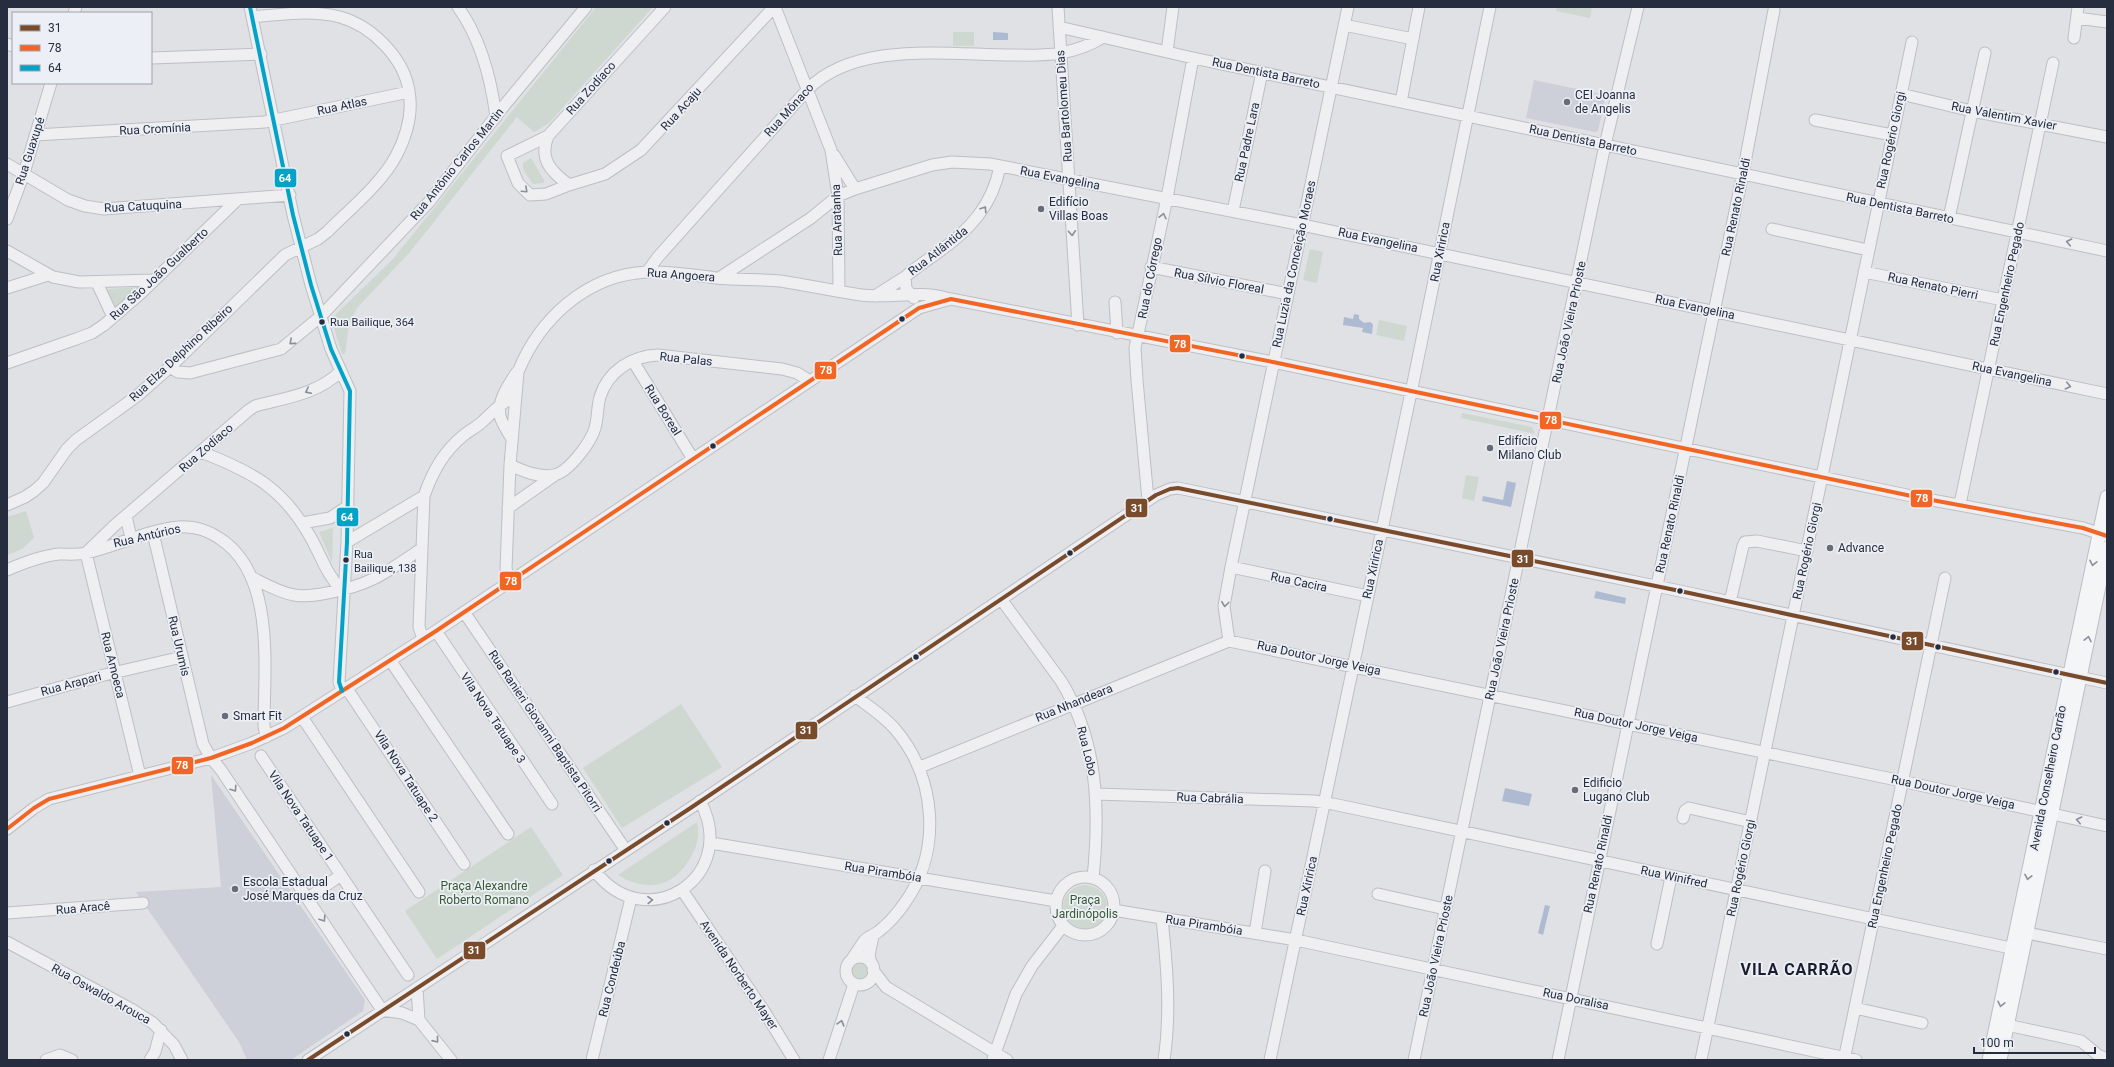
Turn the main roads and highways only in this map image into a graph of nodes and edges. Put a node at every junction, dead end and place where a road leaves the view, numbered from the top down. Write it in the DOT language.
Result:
graph roads {
  1 [pos="2107,497"];
  2 [pos="2103,535"];
  3 [pos="2107,548"];
  4 [pos="2074,676"];
  5 [pos="2047,813"];
  6 [pos="2018,950"];
  7 [pos="1990,1060"];
  8 [pos="2000,1060"];
  1 -- 2 [label="main road, Avenida Conselheiro Carrão"];
  2 -- 4 [label="main road, Avenida Conselheiro Carrão, one-way"];
  4 -- 3 [label="main road, Avenida Conselheiro Carrão, one-way"];
  4 -- 5 [label="main road, Avenida Conselheiro Carrão"];
  5 -- 6 [label="main road, Avenida Conselheiro Carrão, one-way"];
  5 -- 6 [label="main road, Avenida Conselheiro Carrão"];
  6 -- 7 [label="main road, Avenida Conselheiro Carrão, one-way"];
  6 -- 8 [label="main road, Avenida Conselheiro Carrão"];
}
